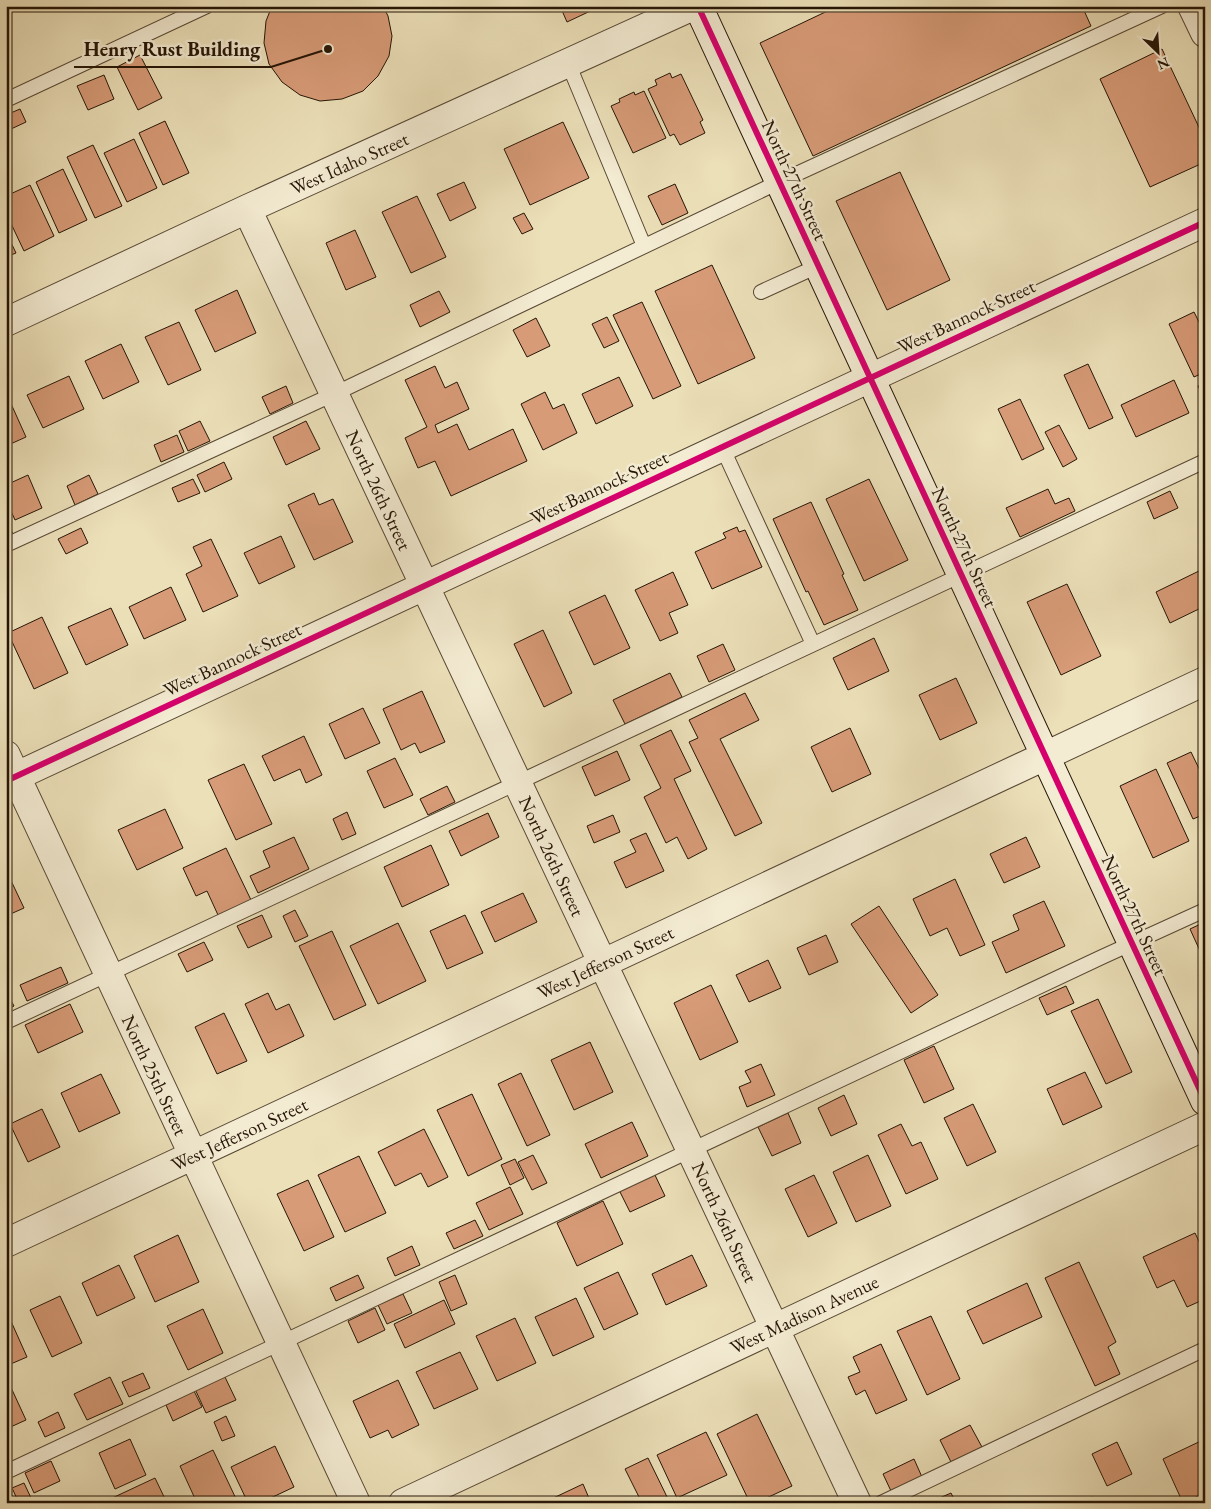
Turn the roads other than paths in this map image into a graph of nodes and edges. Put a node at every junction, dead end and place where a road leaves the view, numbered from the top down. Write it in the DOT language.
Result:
graph roads {
  1 [pos="207,6"];
  2 [pos="692,6"];
  3 [pos="698,6"];
  4 [pos="1162,6"];
  5 [pos="1192,6"];
  6 [pos="1205,33"];
  7 [pos="568,63"];
  8 [pos="6,100"];
  9 [pos="779,182"];
  10 [pos="247,209"];
  11 [pos="1205,222"];
  12 [pos="644,246"];
  13 [pos="818,266"];
  14 [pos="762,292"];
  15 [pos="6,322"];
  16 [pos="870,378"];
  17 [pos="334,394"];
  18 [pos="722,447"];
  19 [pos="1205,461"];
  20 [pos="6,545"];
  21 [pos="961,575"];
  22 [pos="424,586"];
  23 [pos="813,644"];
  24 [pos="1205,681"];
  25 [pos="1045,756"];
  26 [pos="10,771"];
  27 [pos="517,783"];
  28 [pos="1205,910"];
  29 [pos="1132,943"];
  30 [pos="603,963"];
  31 [pos="108,974"];
  32 [pos="6,1022"];
  33 [pos="1205,1101"];
  34 [pos="1205,1126"];
  35 [pos="691,1150"];
  36 [pos="193,1155"];
  37 [pos="6,1243"];
  38 [pos="775,1328"];
  39 [pos="281,1342"];
  40 [pos="1205,1349"];
  41 [pos="6,1472"];
  42 [pos="356,1503"];
  43 [pos="403,1503"];
  44 [pos="857,1503"];
  45 [pos="881,1503"];
  1 -- 8 [label="lane"];
  2 -- 7 [label="street, West Idaho Street"];
  3 -- 9 [label="street, North 27th Street"];
  4 -- 9 [label="lane"];
  5 -- 6 [label="street"];
  7 -- 10 [label="street, West Idaho Street"];
  7 -- 12 [label="lane"];
  9 -- 12 [label="lane"];
  9 -- 13 [label="street, North 27th Street"];
  10 -- 15 [label="street, West Idaho Street"];
  10 -- 17 [label="street, North 26th Street"];
  11 -- 16 [label="street, West Bannock Street"];
  12 -- 17 [label="lane"];
  13 -- 14 [label="lane"];
  13 -- 16 [label="street, North 27th Street"];
  16 -- 18 [label="street, West Bannock Street"];
  16 -- 21 [label="street, North 27th Street"];
  17 -- 20 [label="lane"];
  17 -- 22 [label="street, North 26th Street"];
  18 -- 22 [label="street, West Bannock Street"];
  18 -- 23 [label="lane"];
  19 -- 21 [label="lane"];
  21 -- 23 [label="lane"];
  21 -- 25 [label="street, North 27th Street"];
  22 -- 26 [label="street, West Bannock Street"];
  22 -- 27 [label="street, North 26th Street"];
  23 -- 27 [label="lane"];
  24 -- 25 [label="street, West Jefferson Street"];
  25 -- 29 [label="street, North 27th Street"];
  25 -- 30 [label="street, West Jefferson Street"];
  26 -- 31 [label="street, North 25th Street"];
  27 -- 30 [label="street, North 26th Street"];
  27 -- 31 [label="lane"];
  28 -- 29 [label="lane"];
  29 -- 33 [label="street, North 27th Street"];
  29 -- 35 [label="lane"];
  30 -- 35 [label="street, North 26th Street"];
  30 -- 36 [label="street, West Jefferson Street"];
  31 -- 32 [label="lane"];
  31 -- 36 [label="street, North 25th Street"];
  34 -- 38 [label="street, West Madison Avenue"];
  35 -- 38 [label="street, North 26th Street"];
  35 -- 39 [label="lane"];
  36 -- 37 [label="street, West Jefferson Street"];
  36 -- 39 [label="street, North 25th Street"];
  38 -- 43 [label="street, West Madison Avenue"];
  38 -- 44 [label="street, North 26th Street"];
  39 -- 41 [label="lane"];
  39 -- 42 [label="street, North 25th Street"];
  40 -- 45 [label="lane"];
}
